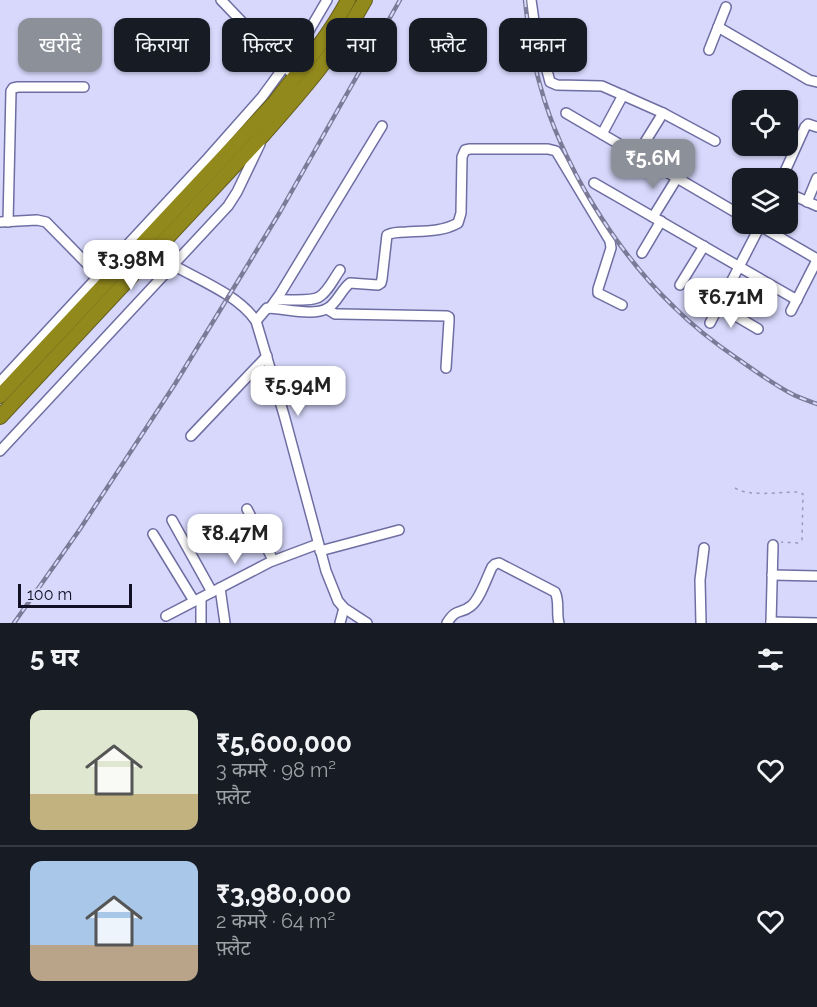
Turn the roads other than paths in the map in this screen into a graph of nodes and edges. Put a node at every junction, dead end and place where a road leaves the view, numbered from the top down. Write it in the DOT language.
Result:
graph roads {
  1 [pos="221,0"];
  2 [pos="327,0"];
  3 [pos="348,0"];
  4 [pos="364,0"];
  5 [pos="531,0"];
  6 [pos="726,7"];
  7 [pos="238,18"];
  8 [pos="314,22"];
  9 [pos="718,27"];
  10 [pos="314,44"];
  11 [pos="710,50"];
  12 [pos="289,72"];
  13 [pos="817,82"];
  14 [pos="84,87"];
  15 [pos="623,95"];
  16 [pos="566,113"];
  17 [pos="663,113"];
  18 [pos="382,126"];
  19 [pos="817,127"];
  20 [pos="264,134"];
  21 [pos="602,134"];
  22 [pos="715,141"];
  23 [pos="637,155"];
  24 [pos="787,168"];
  25 [pos="677,178"];
  26 [pos="817,178"];
  27 [pos="594,183"];
  28 [pos="4,191"];
  29 [pos="798,198"];
  30 [pos="807,202"];
  31 [pos="817,206"];
  32 [pos="732,210"];
  33 [pos="657,219"];
  34 [pos="4,222"];
  35 [pos="754,234"];
  36 [pos="776,234"];
  37 [pos="704,246"];
  38 [pos="642,253"];
  39 [pos="817,259"];
  40 [pos="173,265"];
  41 [pos="739,266"];
  42 [pos="340,270"];
  43 [pos="99,276"];
  44 [pos="680,285"];
  45 [pos="796,300"];
  46 [pos="273,304"];
  47 [pos="622,305"];
  48 [pos="719,306"];
  49 [pos="327,309"];
  50 [pos="791,311"];
  51 [pos="256,321"];
  52 [pos="710,323"];
  53 [pos="758,329"];
  54 [pos="267,356"];
  55 [pos="446,368"];
  56 [pos="0,382"];
  57 [pos="0,396"];
  58 [pos="0,417"];
  59 [pos="191,436"];
  60 [pos="0,450"];
  61 [pos="247,509"];
  62 [pos="172,520"];
  63 [pos="399,530"];
  64 [pos="153,534"];
  65 [pos="773,545"];
  66 [pos="319,547"];
  67 [pos="704,548"];
  68 [pos="273,560"];
  69 [pos="772,575"];
  70 [pos="817,576"];
  71 [pos="216,590"];
  72 [pos="198,599"];
  73 [pos="344,608"];
  74 [pos="166,616"];
  75 [pos="771,622"];
  76 [pos="201,623"];
  77 [pos="225,623"];
  78 [pos="340,623"];
  79 [pos="367,623"];
  80 [pos="447,623"];
  81 [pos="559,623"];
  82 [pos="701,623"];
  83 [pos="817,623"];
  1 -- 7 [label="street"];
  2 -- 8 [label="street"];
  3 -- 10 [label="highway"];
  4 -- 20 [label="highway"];
  5 -- 15 [label="street"];
  6 -- 9 [label="street"];
  9 -- 11 [label="street"];
  9 -- 13 [label="street"];
  12 -- 43 [label="street"];
  12 -- 57 [label="highway"];
  14 -- 28 [label="street"];
  15 -- 17 [label="street"];
  15 -- 21 [label="street"];
  16 -- 21 [label="street"];
  17 -- 22 [label="street"];
  17 -- 23 [label="street"];
  18 -- 46 [label="street"];
  19 -- 24 [label="street"];
  20 -- 40 [label="street"];
  20 -- 58 [label="highway"];
  21 -- 23 [label="street"];
  23 -- 25 [label="street"];
  25 -- 32 [label="street"];
  25 -- 33 [label="street"];
  26 -- 30 [label="street"];
  27 -- 33 [label="street"];
  28 -- 34 [label="street"];
  29 -- 30 [label="street"];
  30 -- 31 [label="street"];
  33 -- 37 [label="street"];
  33 -- 38 [label="street"];
  34 -- 43 [label="street"];
  35 -- 41 [label="street"];
  36 -- 39 [label="street"];
  37 -- 41 [label="street"];
  37 -- 44 [label="street"];
  39 -- 45 [label="street"];
  40 -- 51 [label="street"];
  40 -- 60 [label="street"];
  41 -- 45 [label="street"];
  41 -- 48 [label="street"];
  42 -- 46 [label="street"];
  43 -- 56 [label="street"];
  45 -- 50 [label="street"];
  46 -- 49 [label="street"];
  46 -- 51 [label="street"];
  47 -- 49 [label="street"];
  48 -- 52 [label="street"];
  48 -- 53 [label="street"];
  49 -- 55 [label="street"];
  51 -- 54 [label="street"];
  54 -- 59 [label="street"];
  54 -- 66 [label="street"];
  61 -- 68 [label="street"];
  62 -- 71 [label="street"];
  63 -- 66 [label="street"];
  64 -- 72 [label="street"];
  65 -- 69 [label="street"];
  66 -- 68 [label="street"];
  66 -- 73 [label="street"];
  67 -- 82 [label="street"];
  68 -- 71 [label="street"];
  69 -- 70 [label="street"];
  69 -- 75 [label="street"];
  71 -- 72 [label="street"];
  71 -- 77 [label="street"];
  72 -- 74 [label="street"];
  72 -- 76 [label="street"];
  73 -- 78 [label="street"];
  73 -- 79 [label="street"];
  75 -- 83 [label="street"];
  80 -- 81 [label="street"];
}
